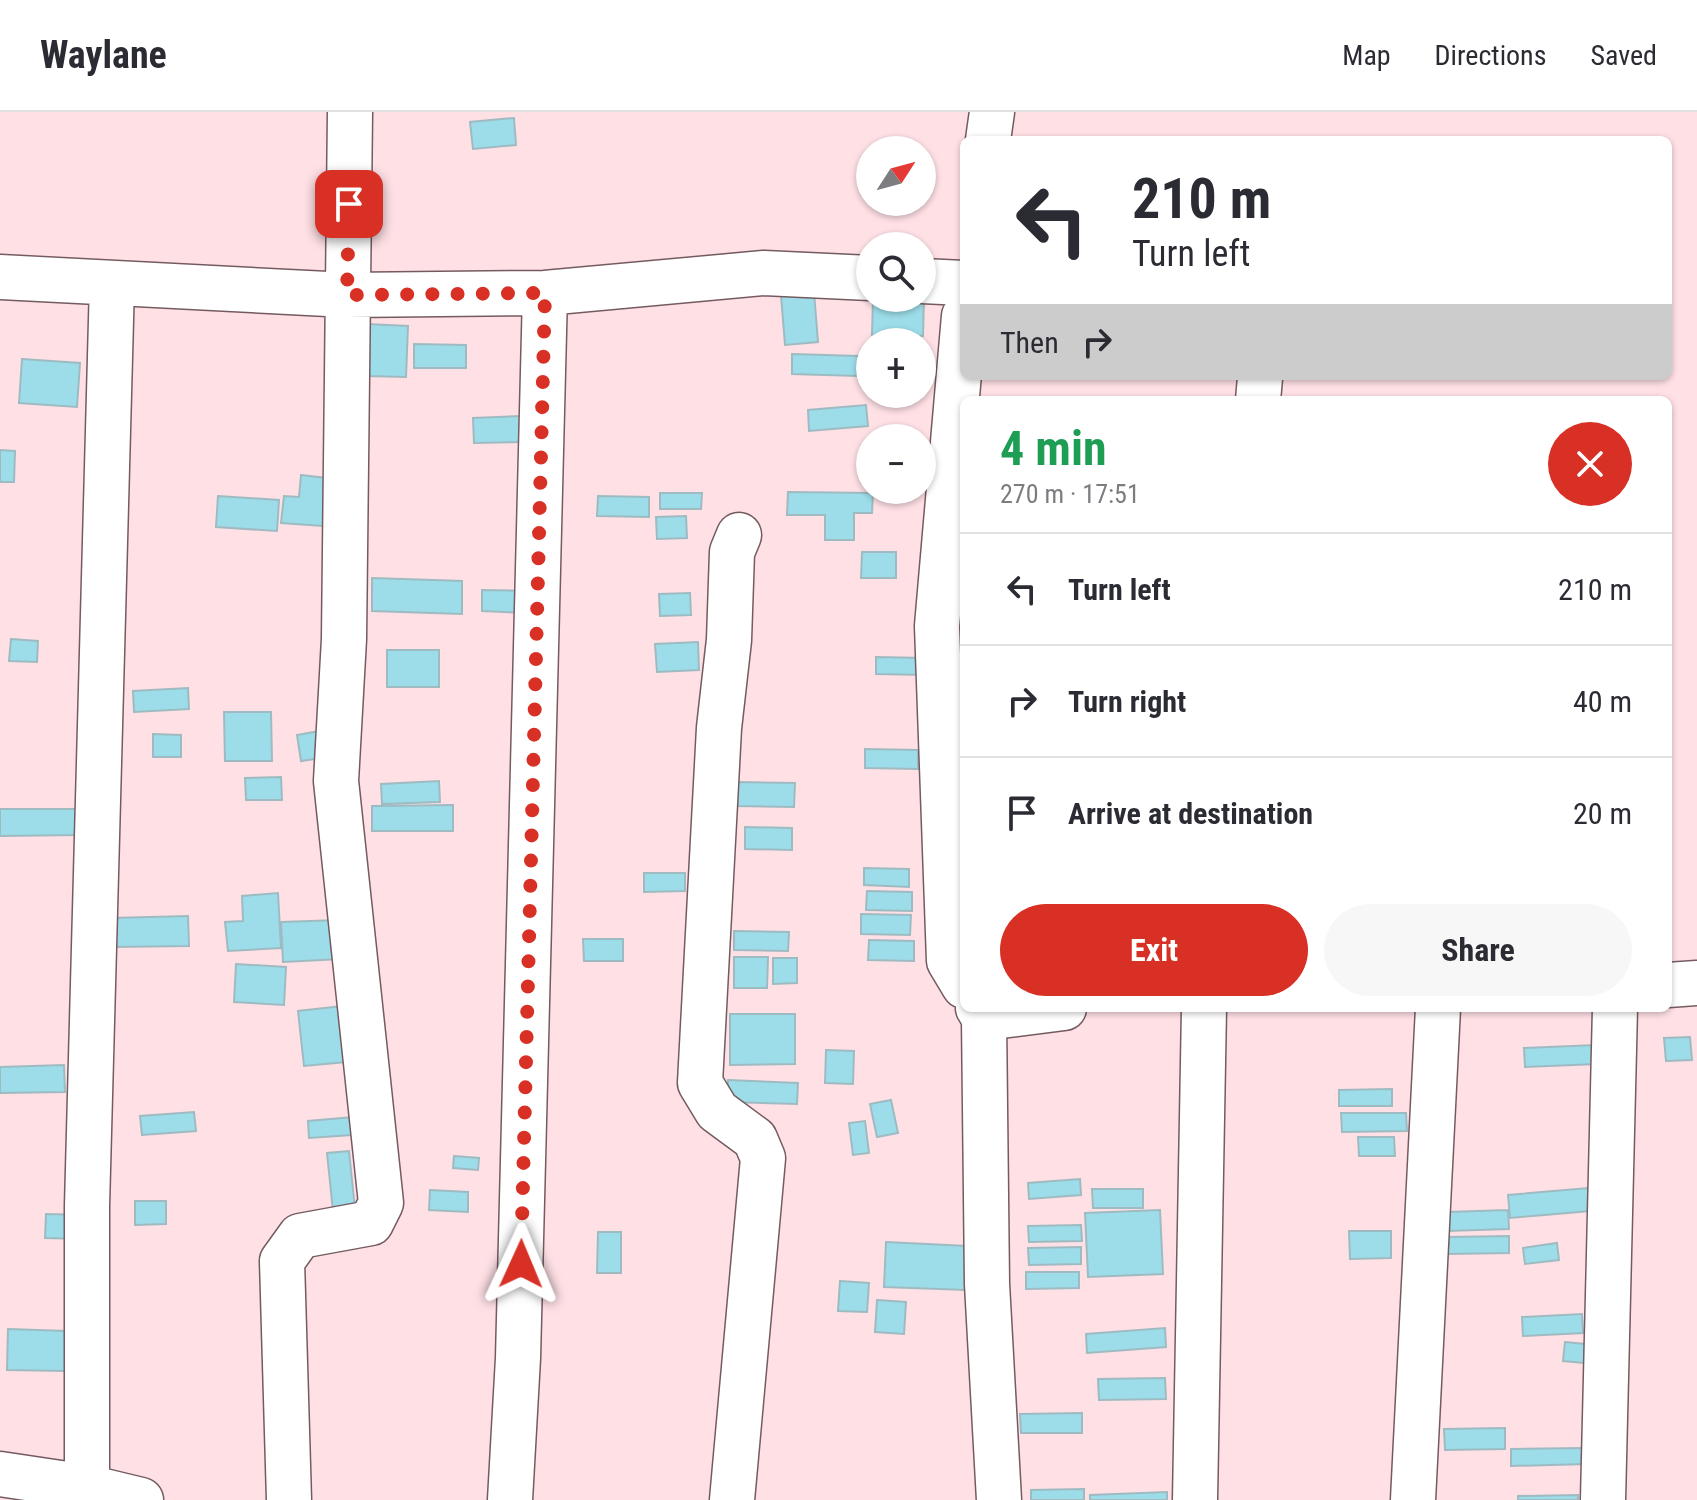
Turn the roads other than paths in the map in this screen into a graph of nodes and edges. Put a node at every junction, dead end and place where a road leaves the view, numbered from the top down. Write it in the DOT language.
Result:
graph roads {
  1 [pos="350,112"];
  2 [pos="992,112"];
  3 [pos="989,136"];
  4 [pos="0,277"];
  5 [pos="856,277"];
  6 [pos="936,282"];
  7 [pos="112,283"];
  8 [pos="960,283"];
  9 [pos="545,293"];
  10 [pos="347,295"];
  11 [pos="960,362"];
  12 [pos="739,535"];
  13 [pos="960,979"];
  14 [pos="1697,983"];
  15 [pos="1672,985"];
  16 [pos="975,1012"];
  17 [pos="1204,1012"];
  18 [pos="1438,1012"];
  19 [pos="1615,1012"];
  20 [pos="4,1483"];
  21 [pos="87,1487"];
  22 [pos="141,1500"];
  23 [pos="289,1500"];
  24 [pos="510,1500"];
  25 [pos="732,1500"];
  26 [pos="999,1500"];
  27 [pos="1195,1500"];
  28 [pos="1413,1500"];
  29 [pos="1603,1500"];
  1 -- 10 [label="street"];
  2 -- 3 [label="street"];
  4 -- 7 [label="street"];
  5 -- 9 [label="street"];
  6 -- 8 [label="street"];
  7 -- 10 [label="street"];
  7 -- 21 [label="street"];
  9 -- 10 [label="street"];
  9 -- 24 [label="street"];
  10 -- 23 [label="street"];
  11 -- 13 [label="street"];
  12 -- 25 [label="street"];
  14 -- 15 [label="street"];
  16 -- 26 [label="street"];
  17 -- 27 [label="street"];
  18 -- 28 [label="street"];
  19 -- 29 [label="street"];
  20 -- 21 [label="street"];
  21 -- 22 [label="street"];
}
